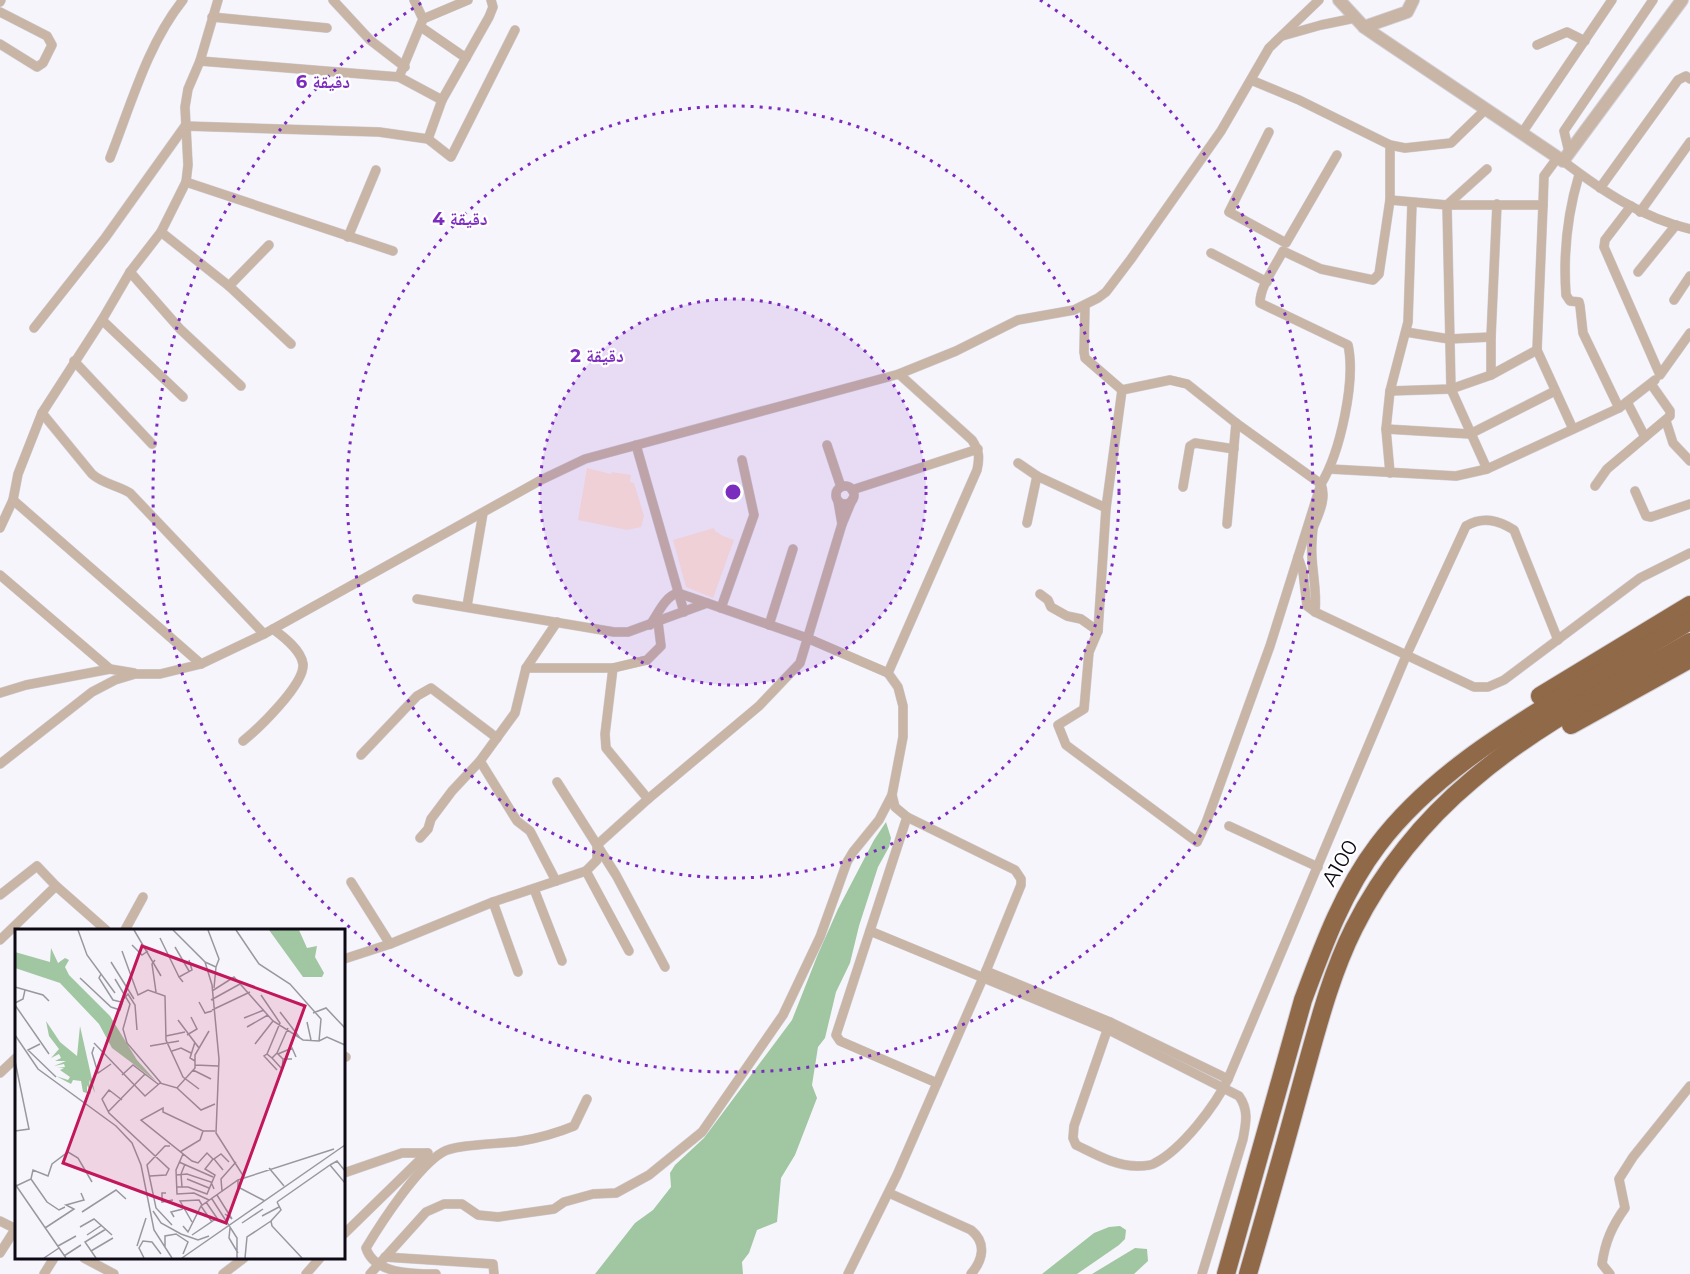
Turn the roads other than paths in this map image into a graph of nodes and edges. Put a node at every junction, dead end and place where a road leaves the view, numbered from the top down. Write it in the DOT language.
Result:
graph roads {
  1 [pos="183,0"];
  2 [pos="218,0"];
  3 [pos="333,0"];
  4 [pos="414,0"];
  5 [pos="468,0"];
  6 [pos="491,0"];
  7 [pos="1319,0"];
  8 [pos="1339,0"];
  9 [pos="1413,0"];
  10 [pos="1612,0"];
  11 [pos="1653,0"];
  12 [pos="1680,2"];
  13 [pos="0,12"];
  14 [pos="213,17"];
  15 [pos="1360,22"];
  16 [pos="422,23"];
  17 [pos="327,28"];
  18 [pos="515,30"];
  19 [pos="1280,36"];
  20 [pos="1585,40"];
  21 [pos="0,44"];
  22 [pos="1537,45"];
  23 [pos="466,58"];
  24 [pos="200,61"];
  25 [pos="405,67"];
  26 [pos="399,76"];
  27 [pos="1690,79"];
  28 [pos="1251,80"];
  29 [pos="442,100"];
  30 [pos="1486,109"];
  31 [pos="185,126"];
  32 [pos="1269,132"];
  33 [pos="1522,133"];
  34 [pos="428,139"];
  35 [pos="1690,142"];
  36 [pos="1390,145"];
  37 [pos="1337,155"];
  38 [pos="1563,157"];
  39 [pos="110,158"];
  40 [pos="1487,169"];
  41 [pos="376,170"];
  42 [pos="1579,175"];
  43 [pos="186,182"];
  44 [pos="1600,188"];
  45 [pos="1390,200"];
  46 [pos="1412,202"];
  47 [pos="1497,204"];
  48 [pos="1447,205"];
  49 [pos="1543,205"];
  50 [pos="1631,206"];
  51 [pos="1640,212"];
  52 [pos="1676,225"];
  53 [pos="1689,228"];
  54 [pos="161,232"];
  55 [pos="348,237"];
  56 [pos="269,244"];
  57 [pos="1284,247"];
  58 [pos="393,251"];
  59 [pos="1211,253"];
  60 [pos="130,272"];
  61 [pos="1638,272"];
  62 [pos="1690,276"];
  63 [pos="1267,282"];
  64 [pos="229,286"];
  65 [pos="1674,300"];
  66 [pos="1085,305"];
  67 [pos="102,320"];
  68 [pos="34,328"];
  69 [pos="1406,332"];
  70 [pos="1690,333"];
  71 [pos="1491,338"];
  72 [pos="1449,339"];
  73 [pos="291,344"];
  74 [pos="1537,350"];
  75 [pos="74,362"];
  76 [pos="899,374"];
  77 [pos="1491,375"];
  78 [pos="1660,375"];
  79 [pos="1651,384"];
  80 [pos="241,386"];
  81 [pos="1451,389"];
  82 [pos="1122,390"];
  83 [pos="1555,391"];
  84 [pos="1389,392"];
  85 [pos="183,397"];
  86 [pos="1623,405"];
  87 [pos="42,413"];
  88 [pos="1666,421"];
  89 [pos="1236,423"];
  90 [pos="1386,429"];
  91 [pos="1573,429"];
  92 [pos="1470,434"];
  93 [pos="1645,437"];
  94 [pos="152,444"];
  95 [pos="636,445"];
  96 [pos="827,445"];
  97 [pos="978,449"];
  98 [pos="1234,449"];
  99 [pos="1689,458"];
  100 [pos="742,460"];
  101 [pos="1018,463"];
  102 [pos="1330,469"];
  103 [pos="1486,469"];
  104 [pos="1390,474"];
  105 [pos="1037,476"];
  106 [pos="1321,484"];
  107 [pos="1595,486"];
  108 [pos="840,487"];
  109 [pos="1183,487"];
  110 [pos="1635,491"];
  111 [pos="852,495"];
  112 [pos="13,500"];
  113 [pos="838,501"];
  114 [pos="1690,504"];
  115 [pos="1106,508"];
  116 [pos="483,513"];
  117 [pos="1027,522"];
  118 [pos="842,524"];
  119 [pos="1227,524"];
  120 [pos="1311,525"];
  121 [pos="0,528"];
  122 [pos="793,549"];
  123 [pos="1690,553"];
  124 [pos="1298,557"];
  125 [pos="0,575"];
  126 [pos="678,593"];
  127 [pos="1040,594"];
  128 [pos="417,599"];
  129 [pos="707,603"];
  130 [pos="1690,605"];
  131 [pos="467,606"];
  132 [pos="721,608"];
  133 [pos="684,612"];
  134 [pos="1315,612"];
  135 [pos="1690,621"];
  136 [pos="557,622"];
  137 [pos="654,624"];
  138 [pos="769,625"];
  139 [pos="273,629"];
  140 [pos="1098,631"];
  141 [pos="264,634"];
  142 [pos="807,638"];
  143 [pos="1558,640"];
  144 [pos="1690,642"];
  145 [pos="1406,656"];
  146 [pos="1690,659"];
  147 [pos="201,664"];
  148 [pos="526,668"];
  149 [pos="613,668"];
  150 [pos="110,669"];
  151 [pos="888,672"];
  152 [pos="135,674"];
  153 [pos="0,693"];
  154 [pos="497,738"];
  155 [pos="243,741"];
  156 [pos="361,755"];
  157 [pos="480,761"];
  158 [pos="0,764"];
  159 [pos="557,782"];
  160 [pos="892,795"];
  161 [pos="648,799"];
  162 [pos="1438,811"];
  163 [pos="907,817"];
  164 [pos="1401,817"];
  165 [pos="1229,826"];
  166 [pos="420,838"];
  167 [pos="597,845"];
  168 [pos="1318,867"];
  169 [pos="586,871"];
  170 [pos="556,881"];
  171 [pos="351,882"];
  172 [pos="56,886"];
  173 [pos="534,889"];
  174 [pos="0,895"];
  175 [pos="143,897"];
  176 [pos="493,902"];
  177 [pos="105,929"];
  178 [pos="126,929"];
  179 [pos="870,931"];
  180 [pos="1,936"];
  181 [pos="390,944"];
  182 [pos="629,951"];
  183 [pos="345,959"];
  184 [pos="562,961"];
  185 [pos="665,968"];
  186 [pos="518,972"];
  187 [pos="985,975"];
  188 [pos="1109,1025"];
  189 [pos="15,1059"];
  190 [pos="0,1073"];
  191 [pos="937,1083"];
  192 [pos="1226,1083"];
  193 [pos="1690,1086"];
  194 [pos="587,1099"];
  195 [pos="444,1150"];
  196 [pos="427,1153"];
  197 [pos="345,1173"];
  198 [pos="888,1193"];
  199 [pos="0,1221"];
  200 [pos="15,1228"];
  201 [pos="15,1230"];
  202 [pos="345,1233"];
  203 [pos="0,1254"];
  204 [pos="385,1257"];
  205 [pos="53,1259"];
  206 [pos="88,1259"];
  207 [pos="242,1259"];
  208 [pos="318,1259"];
  209 [pos="378,1266"];
  210 [pos="44,1274"];
  211 [pos="114,1274"];
  212 [pos="223,1274"];
  213 [pos="306,1274"];
  214 [pos="370,1274"];
  215 [pos="436,1274"];
  216 [pos="494,1274"];
  217 [pos="848,1274"];
  218 [pos="970,1274"];
  219 [pos="1202,1274"];
  220 [pos="1226,1274"];
  221 [pos="1248,1274"];
  222 [pos="1610,1274"];
  1 -- 39 [label="street"];
  2 -- 14 [label="street"];
  3 -- 25 [label="street"];
  4 -- 16 [label="street"];
  5 -- 16 [label="street"];
  6 -- 23 [label="street"];
  7 -- 19 [label="street"];
  8 -- 15 [label="street"];
  9 -- 15 [label="street"];
  10 -- 20 [label="street"];
  11 -- 38 [label="street"];
  12 -- 38 [label="street"];
  13 -- 21 [label="street"];
  14 -- 17 [label="street"];
  14 -- 24 [label="street"];
  15 -- 19 [label="street"];
  15 -- 30 [label="street"];
  16 -- 23 [label="street"];
  16 -- 25 [label="street"];
  18 -- 34 [label="street"];
  19 -- 28 [label="street"];
  20 -- 22 [label="street"];
  20 -- 33 [label="street"];
  23 -- 29 [label="street"];
  24 -- 26 [label="street"];
  24 -- 31 [label="street"];
  25 -- 26 [label="street"];
  26 -- 29 [label="street"];
  27 -- 44 [label="street"];
  28 -- 36 [label="street"];
  28 -- 66 [label="street"];
  29 -- 34 [label="street"];
  30 -- 33 [label="street"];
  30 -- 36 [label="street"];
  31 -- 34 [label="street"];
  31 -- 43 [label="street"];
  31 -- 68 [label="street"];
  32 -- 57 [label="street"];
  33 -- 38 [label="street"];
  35 -- 51 [label="street"];
  36 -- 45 [label="street"];
  37 -- 57 [label="street"];
  38 -- 42 [label="street"];
  38 -- 49 [label="street"];
  40 -- 48 [label="street"];
  41 -- 55 [label="street"];
  42 -- 44 [label="street"];
  42 -- 86 [label="street"];
  43 -- 54 [label="street"];
  43 -- 55 [label="street"];
  44 -- 50 [label="street"];
  45 -- 46 [label="street"];
  45 -- 57 [label="street"];
  46 -- 48 [label="street"];
  46 -- 69 [label="street"];
  47 -- 48 [label="street"];
  47 -- 49 [label="street"];
  47 -- 71 [label="street"];
  48 -- 72 [label="street"];
  49 -- 74 [label="street"];
  50 -- 51 [label="street"];
  50 -- 78 [label="street"];
  51 -- 52 [label="street"];
  52 -- 53 [label="street"];
  52 -- 61 [label="street"];
  54 -- 60 [label="street"];
  54 -- 64 [label="street"];
  55 -- 58 [label="street"];
  56 -- 64 [label="street"];
  57 -- 63 [label="street"];
  59 -- 63 [label="street"];
  60 -- 67 [label="street"];
  60 -- 80 [label="street"];
  62 -- 65 [label="street"];
  63 -- 102 [label="street"];
  64 -- 73 [label="street"];
  66 -- 76 [label="street"];
  66 -- 82 [label="street"];
  67 -- 75 [label="street"];
  67 -- 85 [label="street"];
  69 -- 72 [label="street"];
  69 -- 84 [label="street"];
  70 -- 78 [label="street"];
  71 -- 72 [label="street"];
  71 -- 77 [label="street"];
  72 -- 81 [label="street"];
  74 -- 77 [label="street"];
  74 -- 83 [label="street"];
  75 -- 87 [label="street"];
  75 -- 94 [label="street"];
  76 -- 95 [label="street"];
  76 -- 97 [label="street"];
  77 -- 81 [label="street"];
  78 -- 79 [label="street"];
  79 -- 86 [label="street"];
  79 -- 88 [label="street"];
  81 -- 84 [label="street"];
  81 -- 92 [label="street"];
  82 -- 89 [label="street"];
  82 -- 115 [label="street"];
  83 -- 91 [label="street"];
  83 -- 92 [label="street"];
  84 -- 90 [label="street"];
  86 -- 91 [label="street"];
  86 -- 93 [label="street"];
  87 -- 112 [label="street"];
  87 -- 141 [label="street"];
  88 -- 93 [label="street"];
  88 -- 99 [label="street"];
  89 -- 98 [label="street"];
  89 -- 106 [label="street"];
  90 -- 92 [label="street"];
  90 -- 104 [label="street"];
  91 -- 103 [label="street"];
  92 -- 103 [label="street"];
  93 -- 107 [label="street"];
  95 -- 116 [label="street"];
  95 -- 126 [label="street"];
  96 -- 108 [label="street"];
  97 -- 111 [label="street"];
  97 -- 151 [label="street"];
  98 -- 109 [label="street"];
  98 -- 119 [label="street"];
  100 -- 132 [label="street"];
  101 -- 105 [label="street"];
  102 -- 104 [label="street"];
  102 -- 106 [label="street"];
  103 -- 104 [label="street"];
  105 -- 115 [label="street"];
  105 -- 117 [label="street"];
  106 -- 120 [label="street"];
  108 -- 111 [label="street"];
  108 -- 113 [label="street"];
  110 -- 114 [label="street"];
  111 -- 113 [label="street"];
  111 -- 118 [label="street"];
  112 -- 121 [label="street"];
  112 -- 147 [label="street"];
  113 -- 118 [label="street"];
  115 -- 140 [label="street"];
  116 -- 131 [label="street"];
  116 -- 139 [label="street"];
  118 -- 142 [label="street"];
  120 -- 124 [label="street"];
  120 -- 134 [label="street"];
  122 -- 138 [label="street"];
  123 -- 143 [label="street"];
  124 -- 134 [label="street"];
  124 -- 140 [label="street"];
  125 -- 150 [label="street"];
  126 -- 129 [label="street"];
  126 -- 133 [label="street"];
  126 -- 137 [label="street"];
  127 -- 140 [label="street"];
  128 -- 131 [label="street"];
  129 -- 132 [label="street"];
  129 -- 133 [label="street"];
  130 -- 164 [label="highway"];
  131 -- 136 [label="street"];
  132 -- 138 [label="street"];
  133 -- 137 [label="street"];
  134 -- 145 [label="street"];
  135 -- 164 [label="highway, A100 / A100"];
  136 -- 137 [label="street"];
  136 -- 148 [label="street"];
  137 -- 149 [label="street"];
  138 -- 142 [label="street"];
  139 -- 141 [label="street"];
  139 -- 155 [label="street"];
  141 -- 147 [label="street"];
  142 -- 151 [label="street"];
  142 -- 161 [label="street"];
  143 -- 145 [label="street"];
  143 -- 145 [label="street"];
  144 -- 162 [label="highway"];
  145 -- 168 [label="street"];
  146 -- 162 [label="highway"];
  147 -- 152 [label="street"];
  148 -- 149 [label="street"];
  148 -- 154 [label="street"];
  149 -- 161 [label="street"];
  150 -- 152 [label="street"];
  150 -- 153 [label="street"];
  151 -- 160 [label="street"];
  152 -- 158 [label="street"];
  154 -- 156 [label="street"];
  154 -- 157 [label="street"];
  157 -- 166 [label="street"];
  157 -- 170 [label="street"];
  159 -- 167 [label="street"];
  160 -- 163 [label="street"];
  160 -- 204 [label="street"];
  161 -- 167 [label="street"];
  162 -- 221 [label="highway"];
  163 -- 179 [label="street"];
  163 -- 187 [label="street"];
  164 -- 220 [label="highway, A100 / A100"];
  165 -- 168 [label="street"];
  167 -- 169 [label="street"];
  167 -- 185 [label="street"];
  168 -- 192 [label="street"];
  169 -- 170 [label="street"];
  169 -- 182 [label="street"];
  170 -- 173 [label="street"];
  171 -- 181 [label="street"];
  172 -- 174 [label="street"];
  172 -- 177 [label="street"];
  172 -- 180 [label="street"];
  173 -- 176 [label="street"];
  173 -- 184 [label="street"];
  175 -- 178 [label="street"];
  176 -- 181 [label="street"];
  176 -- 186 [label="street"];
  179 -- 187 [label="street"];
  179 -- 191 [label="street"];
  181 -- 183 [label="street"];
  187 -- 188 [label="street"];
  187 -- 191 [label="street"];
  188 -- 192 [label="street"];
  188 -- 192 [label="street"];
  189 -- 190 [label="street"];
  191 -- 198 [label="street"];
  192 -- 219 [label="street"];
  193 -- 222 [label="street"];
  194 -- 195 [label="street"];
  195 -- 196 [label="street"];
  195 -- 209 [label="street"];
  196 -- 197 [label="street"];
  196 -- 202 [label="street"];
  198 -- 217 [label="street"];
  198 -- 218 [label="street"];
  199 -- 200 [label="street"];
  201 -- 203 [label="street"];
  204 -- 209 [label="street"];
  204 -- 216 [label="street"];
  205 -- 210 [label="street"];
  206 -- 211 [label="street"];
  207 -- 212 [label="street"];
  208 -- 213 [label="street"];
  209 -- 214 [label="street"];
  209 -- 215 [label="street"];
}
